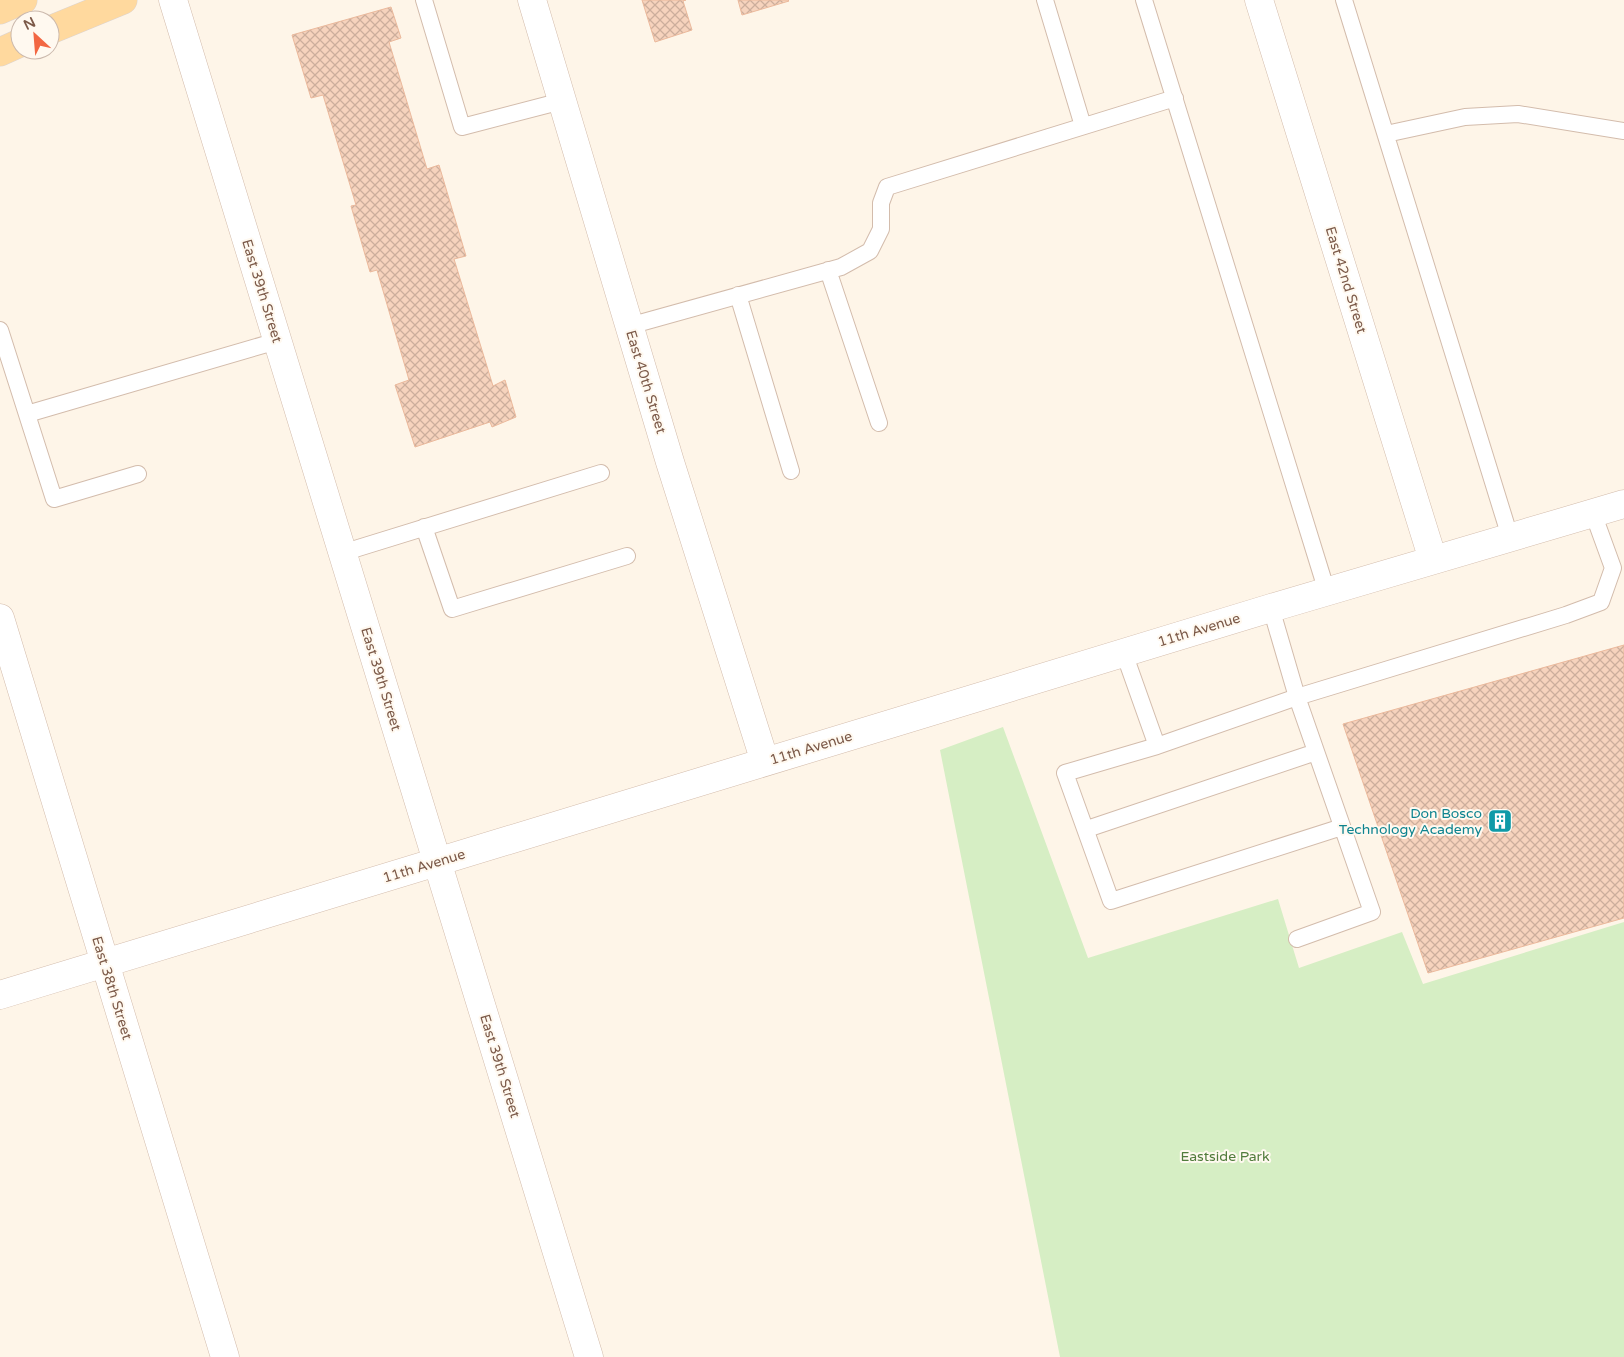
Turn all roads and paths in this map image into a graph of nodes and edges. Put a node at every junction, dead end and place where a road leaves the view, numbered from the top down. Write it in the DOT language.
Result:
graph roads {
  1 [pos="23,0"];
  2 [pos="122,0"];
  3 [pos="173,0"];
  4 [pos="424,0"];
  5 [pos="532,0"];
  6 [pos="1045,0"];
  7 [pos="1144,0"];
  8 [pos="1259,0"];
  9 [pos="1344,0"];
  10 [pos="0,10"];
  11 [pos="60,26"];
  12 [pos="1175,98"];
  13 [pos="562,101"];
  14 [pos="1083,126"];
  15 [pos="1624,131"];
  16 [pos="1386,134"];
  17 [pos="828,270"];
  18 [pos="738,295"];
  19 [pos="630,326"];
  20 [pos="0,330"];
  21 [pos="277,341"];
  22 [pos="27,414"];
  23 [pos="879,422"];
  24 [pos="791,471"];
  25 [pos="601,473"];
  26 [pos="138,474"];
  27 [pos="1624,504"];
  28 [pos="1593,514"];
  29 [pos="424,527"];
  30 [pos="1510,537"];
  31 [pos="342,553"];
  32 [pos="627,556"];
  33 [pos="1433,560"];
  34 [pos="1327,592"];
  35 [pos="1271,608"];
  36 [pos="0,618"];
  37 [pos="1124,654"];
  38 [pos="1297,697"];
  39 [pos="1156,746"];
  40 [pos="1316,752"];
  41 [pos="765,762"];
  42 [pos="1342,827"];
  43 [pos="1087,829"];
  44 [pos="436,862"];
  45 [pos="1297,939"];
  46 [pos="105,964"];
  47 [pos="0,995"];
  48 [pos="225,1357"];
  49 [pos="589,1357"];
  1 -- 10 [label="main road"];
  2 -- 11 [label="main road"];
  3 -- 21 [label="street, East 39th Street"];
  4 -- 13 [label="lane"];
  5 -- 13 [label="street, East 40th Street"];
  6 -- 14 [label="lane"];
  7 -- 12 [label="lane"];
  8 -- 33 [label="street, East 42nd Street"];
  9 -- 16 [label="lane"];
  12 -- 14 [label="lane"];
  12 -- 34 [label="lane"];
  13 -- 19 [label="street, East 40th Street"];
  14 -- 17 [label="lane"];
  15 -- 16 [label="lane"];
  16 -- 30 [label="lane"];
  17 -- 18 [label="lane"];
  17 -- 23 [label="lane"];
  18 -- 19 [label="lane"];
  18 -- 24 [label="lane"];
  19 -- 41 [label="street, East 40th Street"];
  20 -- 22 [label="lane"];
  21 -- 22 [label="lane"];
  21 -- 31 [label="street, East 39th Street"];
  22 -- 26 [label="lane"];
  25 -- 29 [label="lane"];
  27 -- 28 [label="street, 11th Avenue"];
  28 -- 30 [label="street, 11th Avenue"];
  28 -- 38 [label="lane"];
  29 -- 31 [label="lane"];
  29 -- 32 [label="lane"];
  30 -- 33 [label="street, 11th Avenue"];
  31 -- 44 [label="street, East 39th Street"];
  33 -- 34 [label="street, 11th Avenue"];
  34 -- 35 [label="street, 11th Avenue"];
  35 -- 37 [label="street, 11th Avenue"];
  35 -- 38 [label="lane"];
  36 -- 46 [label="street, East 38th Street"];
  37 -- 39 [label="lane"];
  37 -- 41 [label="street, 11th Avenue"];
  38 -- 39 [label="lane"];
  38 -- 40 [label="lane"];
  39 -- 43 [label="lane"];
  40 -- 42 [label="lane"];
  40 -- 43 [label="lane"];
  41 -- 44 [label="street, 11th Avenue"];
  42 -- 43 [label="lane"];
  42 -- 45 [label="lane"];
  44 -- 46 [label="street, 11th Avenue"];
  44 -- 49 [label="street, East 39th Street"];
  46 -- 47 [label="street, 11th Avenue"];
  46 -- 48 [label="street, East 38th Street"];
}
